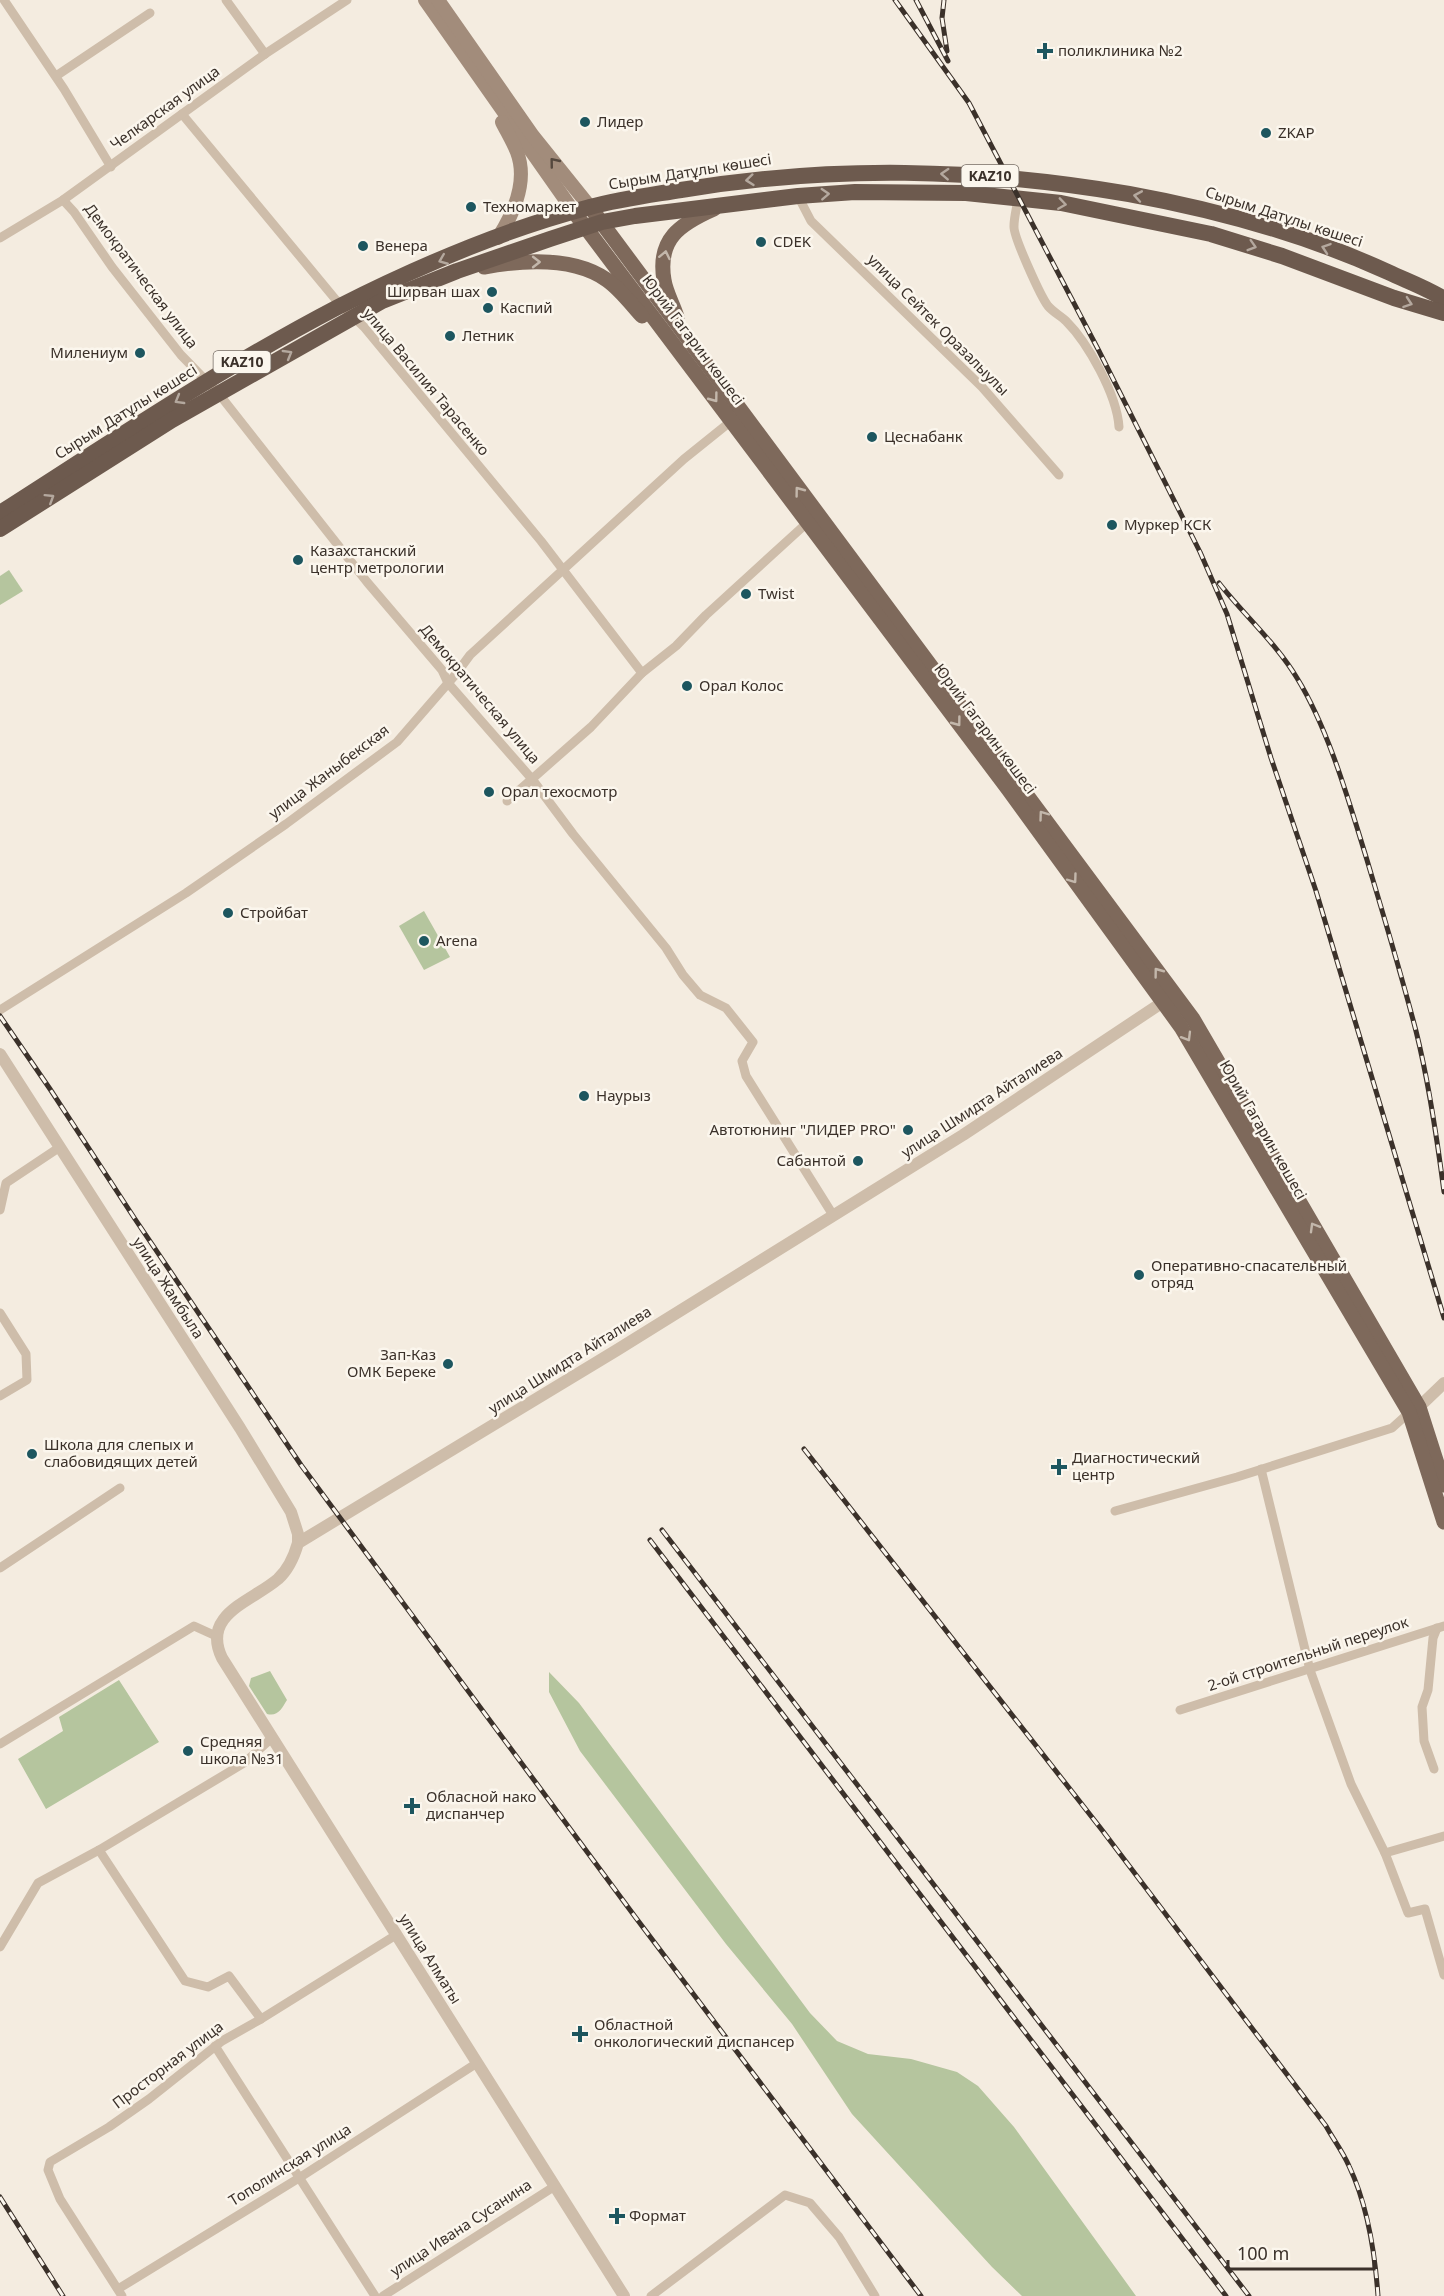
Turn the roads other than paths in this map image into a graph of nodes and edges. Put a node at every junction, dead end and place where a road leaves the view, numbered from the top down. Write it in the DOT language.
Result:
graph roads {
  1 [pos="4,0"];
  2 [pos="226,0"];
  3 [pos="347,0"];
  4 [pos="425,0"];
  5 [pos="438,0"];
  6 [pos="150,13"];
  7 [pos="265,54"];
  8 [pos="56,76"];
  9 [pos="481,80"];
  10 [pos="182,114"];
  11 [pos="111,167"];
  12 [pos="722,183"];
  13 [pos="798,196"];
  14 [pos="1018,198"];
  15 [pos="63,200"];
  16 [pos="726,204"];
  17 [pos="582,210"];
  18 [pos="595,225"];
  19 [pos="0,238"];
  20 [pos="498,238"];
  21 [pos="1380,269"];
  22 [pos="457,271"];
  23 [pos="1372,290"];
  24 [pos="1444,300"];
  25 [pos="347,311"];
  26 [pos="1444,314"];
  27 [pos="681,331"];
  28 [pos="679,351"];
  29 [pos="207,382"];
  30 [pos="219,394"];
  31 [pos="736,417"];
  32 [pos="1119,427"];
  33 [pos="1059,475"];
  34 [pos="0,513"];
  35 [pos="808,522"];
  36 [pos="0,529"];
  37 [pos="564,571"];
  38 [pos="642,673"];
  39 [pos="448,683"];
  40 [pos="532,779"];
  41 [pos="507,801"];
  42 [pos="1169,997"];
  43 [pos="0,1010"];
  44 [pos="0,1054"];
  45 [pos="60,1147"];
  46 [pos="0,1210"];
  47 [pos="833,1215"];
  48 [pos="0,1313"];
  49 [pos="1444,1383"];
  50 [pos="0,1396"];
  51 [pos="1414,1409"];
  52 [pos="1261,1469"];
  53 [pos="1444,1485"];
  54 [pos="120,1488"];
  55 [pos="1115,1511"];
  56 [pos="1444,1522"];
  57 [pos="298,1543"];
  58 [pos="0,1568"];
  59 [pos="1441,1627"];
  60 [pos="216,1636"];
  61 [pos="1310,1670"];
  62 [pos="1180,1710"];
  63 [pos="272,1738"];
  64 [pos="0,1744"];
  65 [pos="1434,1769"];
  66 [pos="1444,1836"];
  67 [pos="99,1850"];
  68 [pos="1385,1853"];
  69 [pos="396,1935"];
  70 [pos="0,1947"];
  71 [pos="1444,1975"];
  72 [pos="261,2019"];
  73 [pos="215,2046"];
  74 [pos="477,2063"];
  75 [pos="299,2178"];
  76 [pos="555,2186"];
  77 [pos="120,2293"];
  78 [pos="375,2296"];
  79 [pos="382,2296"];
  80 [pos="624,2296"];
  81 [pos="651,2296"];
  82 [pos="875,2296"];
  1 -- 8 [label="street"];
  2 -- 7 [label="street"];
  3 -- 7 [label="street, Челкарская улица"];
  4 -- 9 [label="main road, Юрий Гагарин көшесі"];
  17 -- 5 [label="main road, Юрий Гагарин көшесі, one-way"];
  6 -- 8 [label="street"];
  7 -- 10 [label="street, Челкарская улица"];
  8 -- 11 [label="street"];
  9 -- 17 [label="main road, Юрий Гагарин көшесі"];
  9 -- 20 [label="main road"];
  10 -- 11 [label="street, Челкарская улица"];
  10 -- 25 [label="street, улица Василия Тарасенко"];
  11 -- 15 [label="street, Челкарская улица"];
  12 -- 16 [label="highway"];
  12 -- 17 [label="highway, Сырым Датұлы көшесі / KAZ10"];
  21 -- 12 [label="highway, Сырым Датұлы көшесі / KAZ10, one-way"];
  13 -- 14 [label="highway, Сырым Датұлы көшесі / KAZ10, one-way"];
  13 -- 16 [label="highway, Сырым Датұлы көшесі / KAZ10"];
  13 -- 33 [label="street, улица Сейтек Оразалыулы"];
  14 -- 23 [label="highway, Сырым Датұлы көшесі / KAZ10, one-way"];
  14 -- 32 [label="street"];
  15 -- 19 [label="street, Челкарская улица"];
  15 -- 29 [label="street, Демократическая улица"];
  16 -- 18 [label="highway, Сырым Датұлы көшесі / KAZ10"];
  27 -- 16 [label="main road, one-way"];
  17 -- 18 [label="main road, Юрий Гагарин көшесі"];
  17 -- 20 [label="highway, Сырым Датұлы көшесі / KAZ10"];
  18 -- 22 [label="highway, Сырым Датұлы көшесі / KAZ10"];
  18 -- 27 [label="main road, Юрий Гагарин көшесі"];
  18 -- 28 [label="main road, Юрий Гагарин көшесі"];
  20 -- 25 [label="highway, Сырым Датұлы көшесі / KAZ10, one-way"];
  21 -- 23 [label="highway"];
  21 -- 24 [label="highway, Сырым Датұлы көшесі / KAZ10"];
  22 -- 25 [label="highway, Сырым Датұлы көшесі / KAZ10"];
  22 -- 28 [label="main road, one-way"];
  23 -- 26 [label="highway, Сырым Датұлы көшесі / KAZ10, one-way"];
  25 -- 29 [label="highway, Сырым Датұлы көшесі / KAZ10"];
  30 -- 25 [label="highway, Сырым Датұлы көшесі / KAZ10, one-way"];
  25 -- 37 [label="street, улица Василия Тарасенко"];
  27 -- 31 [label="main road, Юрий Гагарин көшесі"];
  28 -- 31 [label="main road, Юрий Гагарин көшесі, one-way"];
  29 -- 30 [label="street, Демократическая улица"];
  29 -- 34 [label="highway, Сырым Датұлы көшесі / KAZ10, one-way"];
  36 -- 30 [label="highway, Сырым Датұлы көшесі / KAZ10, one-way"];
  30 -- 39 [label="street, Демократическая улица"];
  31 -- 35 [label="main road, Юрий Гагарин көшесі"];
  31 -- 37 [label="street, улица Жаныбекская"];
  42 -- 31 [label="main road, Юрий Гагарин көшесі, one-way"];
  35 -- 38 [label="street"];
  35 -- 42 [label="main road, Юрий Гагарин көшесі, one-way"];
  37 -- 38 [label="street, улица Василия Тарасенко"];
  37 -- 39 [label="street, улица Жаныбекская"];
  38 -- 40 [label="street"];
  39 -- 40 [label="street, Демократическая улица"];
  39 -- 43 [label="street, улица Жаныбекская"];
  40 -- 41 [label="street"];
  40 -- 47 [label="street, Демократическая улица"];
  42 -- 47 [label="street, улица Шмидта Айталиева"];
  42 -- 51 [label="main road, Юрий Гагарин көшесі"];
  44 -- 45 [label="street, улица Жамбыла"];
  45 -- 46 [label="street"];
  45 -- 57 [label="street, улица Жамбыла"];
  47 -- 57 [label="street, улица Шмидта Айталиева"];
  48 -- 50 [label="street"];
  49 -- 51 [label="street"];
  51 -- 52 [label="street"];
  51 -- 53 [label="main road, Юрий Гагарин көшесі"];
  51 -- 56 [label="main road, Юрий Гагарин көшесі"];
  52 -- 55 [label="street"];
  52 -- 61 [label="street"];
  54 -- 58 [label="street"];
  57 -- 60 [label="street"];
  59 -- 61 [label="street, 2-ой строительный переулок"];
  59 -- 65 [label="street"];
  60 -- 63 [label="street, улица Алматы"];
  60 -- 64 [label="street"];
  61 -- 62 [label="street, 2-ой строительный переулок"];
  61 -- 68 [label="street"];
  63 -- 67 [label="street"];
  63 -- 69 [label="street, улица Алматы"];
  66 -- 68 [label="street"];
  67 -- 70 [label="street"];
  67 -- 72 [label="street"];
  68 -- 71 [label="street"];
  69 -- 72 [label="street, Просторная улица"];
  69 -- 74 [label="street, улица Алматы"];
  72 -- 73 [label="street, Просторная улица"];
  73 -- 75 [label="street"];
  73 -- 77 [label="street, Просторная улица"];
  74 -- 75 [label="street, Тополинская улица"];
  74 -- 76 [label="street, улица Алматы"];
  75 -- 77 [label="street, Тополинская улица"];
  75 -- 78 [label="street"];
  76 -- 79 [label="street, улица Ивана Сусанина"];
  76 -- 80 [label="street, улица Алматы"];
  81 -- 82 [label="street"];
}
